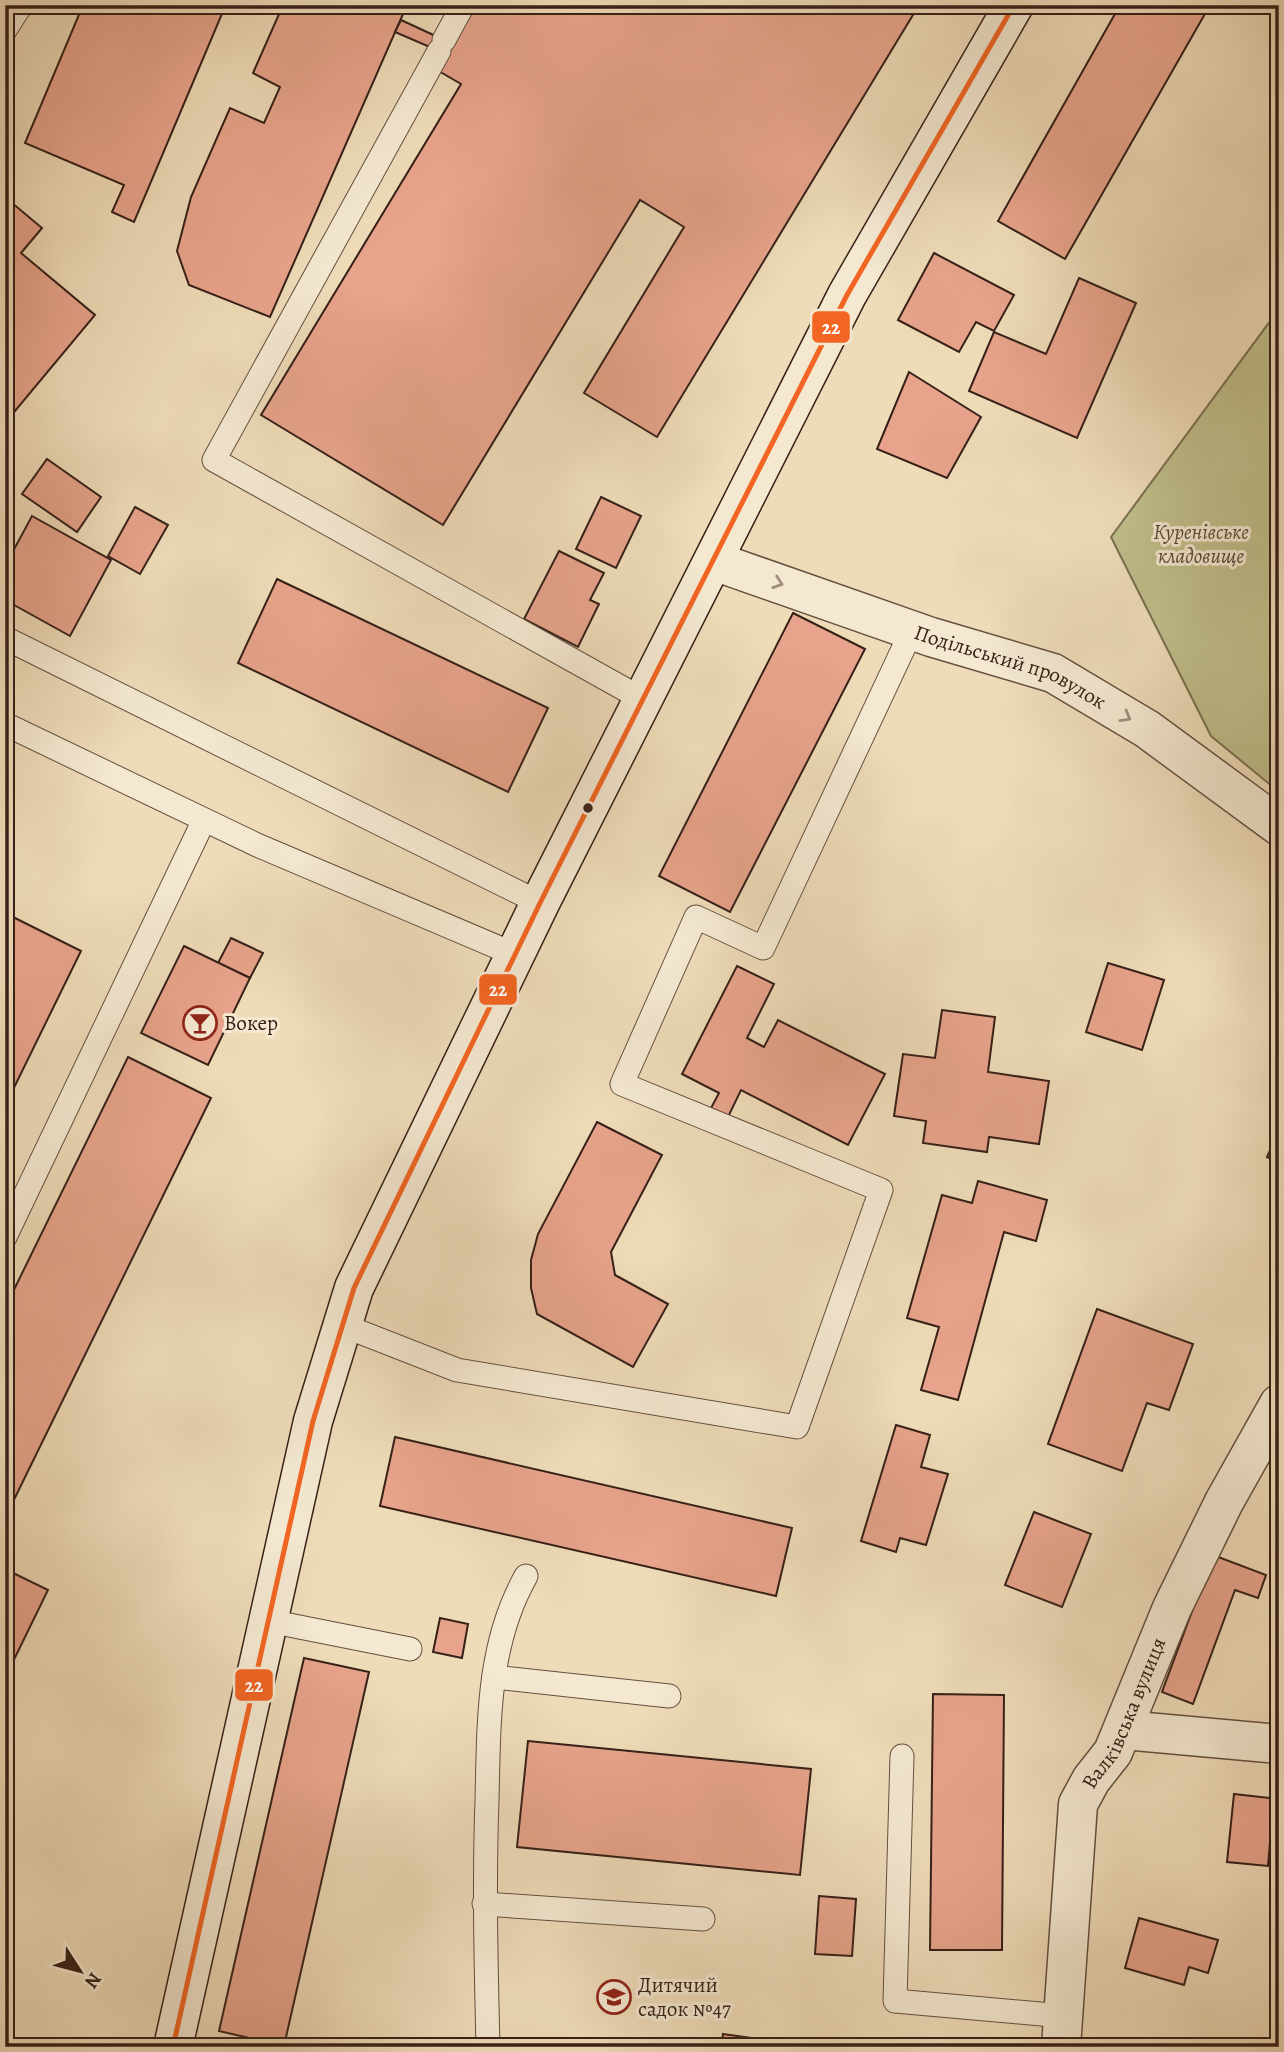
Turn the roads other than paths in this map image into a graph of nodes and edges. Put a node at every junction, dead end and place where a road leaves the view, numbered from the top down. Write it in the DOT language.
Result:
graph roads {
  1 [pos="21,5"];
  2 [pos="463,5"];
  3 [pos="1014,5"];
  4 [pos="5,30"];
  5 [pos="714,561"];
  6 [pos="912,630"];
  7 [pos="5,638"];
  8 [pos="644,700"];
  9 [pos="5,724"];
  10 [pos="204,820"];
  11 [pos="1279,826"];
  12 [pos="540,903"];
  13 [pos="516,955"];
  14 [pos="5,1237"];
  15 [pos="342,1325"];
  16 [pos="1279,1404"];
  17 [pos="526,1576"];
  18 [pos="269,1621"];
  19 [pos="410,1649"];
  20 [pos="494,1678"];
  21 [pos="669,1696"];
  22 [pos="1124,1730"];
  23 [pos="1279,1744"];
  24 [pos="902,1756"];
  25 [pos="484,1904"];
  26 [pos="703,1919"];
  27 [pos="1062,2032"];
  28 [pos="173,2047"];
  29 [pos="488,2047"];
  1 -- 4 [label="lane"];
  2 -- 8 [label="lane"];
  3 -- 5 [label="main road"];
  5 -- 6 [label="main road, Подільський провулок, one-way"];
  5 -- 8 [label="main road"];
  6 -- 11 [label="main road, Подільський провулок, one-way"];
  6 -- 15 [label="lane"];
  7 -- 12 [label="lane"];
  8 -- 12 [label="main road"];
  9 -- 10 [label="lane"];
  10 -- 13 [label="lane"];
  10 -- 14 [label="lane"];
  12 -- 13 [label="main road"];
  13 -- 15 [label="main road"];
  15 -- 18 [label="main road"];
  16 -- 22 [label="main road, Валківська вулиця"];
  17 -- 20 [label="lane"];
  18 -- 19 [label="lane"];
  18 -- 28 [label="main road"];
  20 -- 21 [label="lane"];
  20 -- 25 [label="lane"];
  22 -- 23 [label="main road"];
  22 -- 27 [label="main road, Валківська вулиця"];
  24 -- 27 [label="lane"];
  25 -- 26 [label="lane"];
  25 -- 29 [label="lane"];
}
